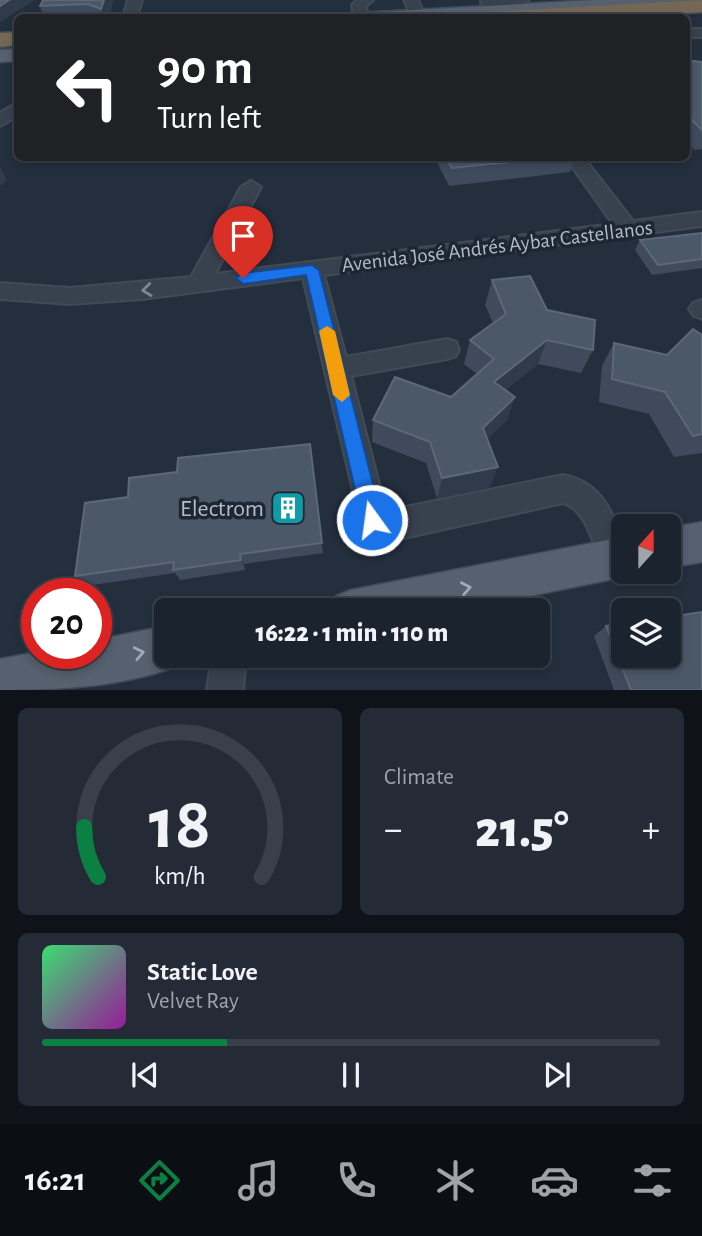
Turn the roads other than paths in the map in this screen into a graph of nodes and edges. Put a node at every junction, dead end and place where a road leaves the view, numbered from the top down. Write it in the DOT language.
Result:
graph roads {
  1 [pos="366,0"];
  2 [pos="522,0"];
  3 [pos="691,0"];
  4 [pos="702,6"];
  5 [pos="414,7"];
  6 [pos="702,12"];
  7 [pos="359,14"];
  8 [pos="376,14"];
  9 [pos="489,14"];
  10 [pos="611,14"];
  11 [pos="14,110"];
  12 [pos="0,121"];
  13 [pos="577,161"];
  14 [pos="251,187"];
  15 [pos="702,219"];
  16 [pos="628,229"];
  17 [pos="312,270"];
  18 [pos="198,284"];
  19 [pos="0,291"];
  20 [pos="447,349"];
  21 [pos="335,369"];
  22 [pos="702,542"];
  23 [pos="611,543"];
  24 [pos="681,546"];
  25 [pos="611,560"];
  26 [pos="417,598"];
  27 [pos="154,650"];
  28 [pos="228,668"];
  29 [pos="0,682"];
  30 [pos="225,690"];
  1 -- 7 [label="street"];
  2 -- 9 [label="street"];
  3 -- 9 [label="main road"];
  4 -- 10 [label="highway"];
  5 -- 8 [label="main road"];
  5 -- 9 [label="main road"];
  6 -- 10 [label="highway"];
  9 -- 10 [label="highway"];
  11 -- 12 [label="street"];
  13 -- 16 [label="street"];
  14 -- 18 [label="street"];
  15 -- 16 [label="street, Avenida José Andrés Aybar Castellanos"];
  16 -- 17 [label="street, Avenida José Andrés Aybar Castellanos"];
  17 -- 18 [label="street, Avenida José Andrés Aybar Castellanos"];
  17 -- 21 [label="street"];
  18 -- 19 [label="street, Avenida José Andrés Aybar Castellanos, one-way"];
  20 -- 21 [label="street"];
  21 -- 23 [label="street"];
  22 -- 24 [label="main road"];
  26 -- 25 [label="main road, one-way"];
  29 -- 27 [label="main road, one-way"];
  28 -- 30 [label="street"];
}
